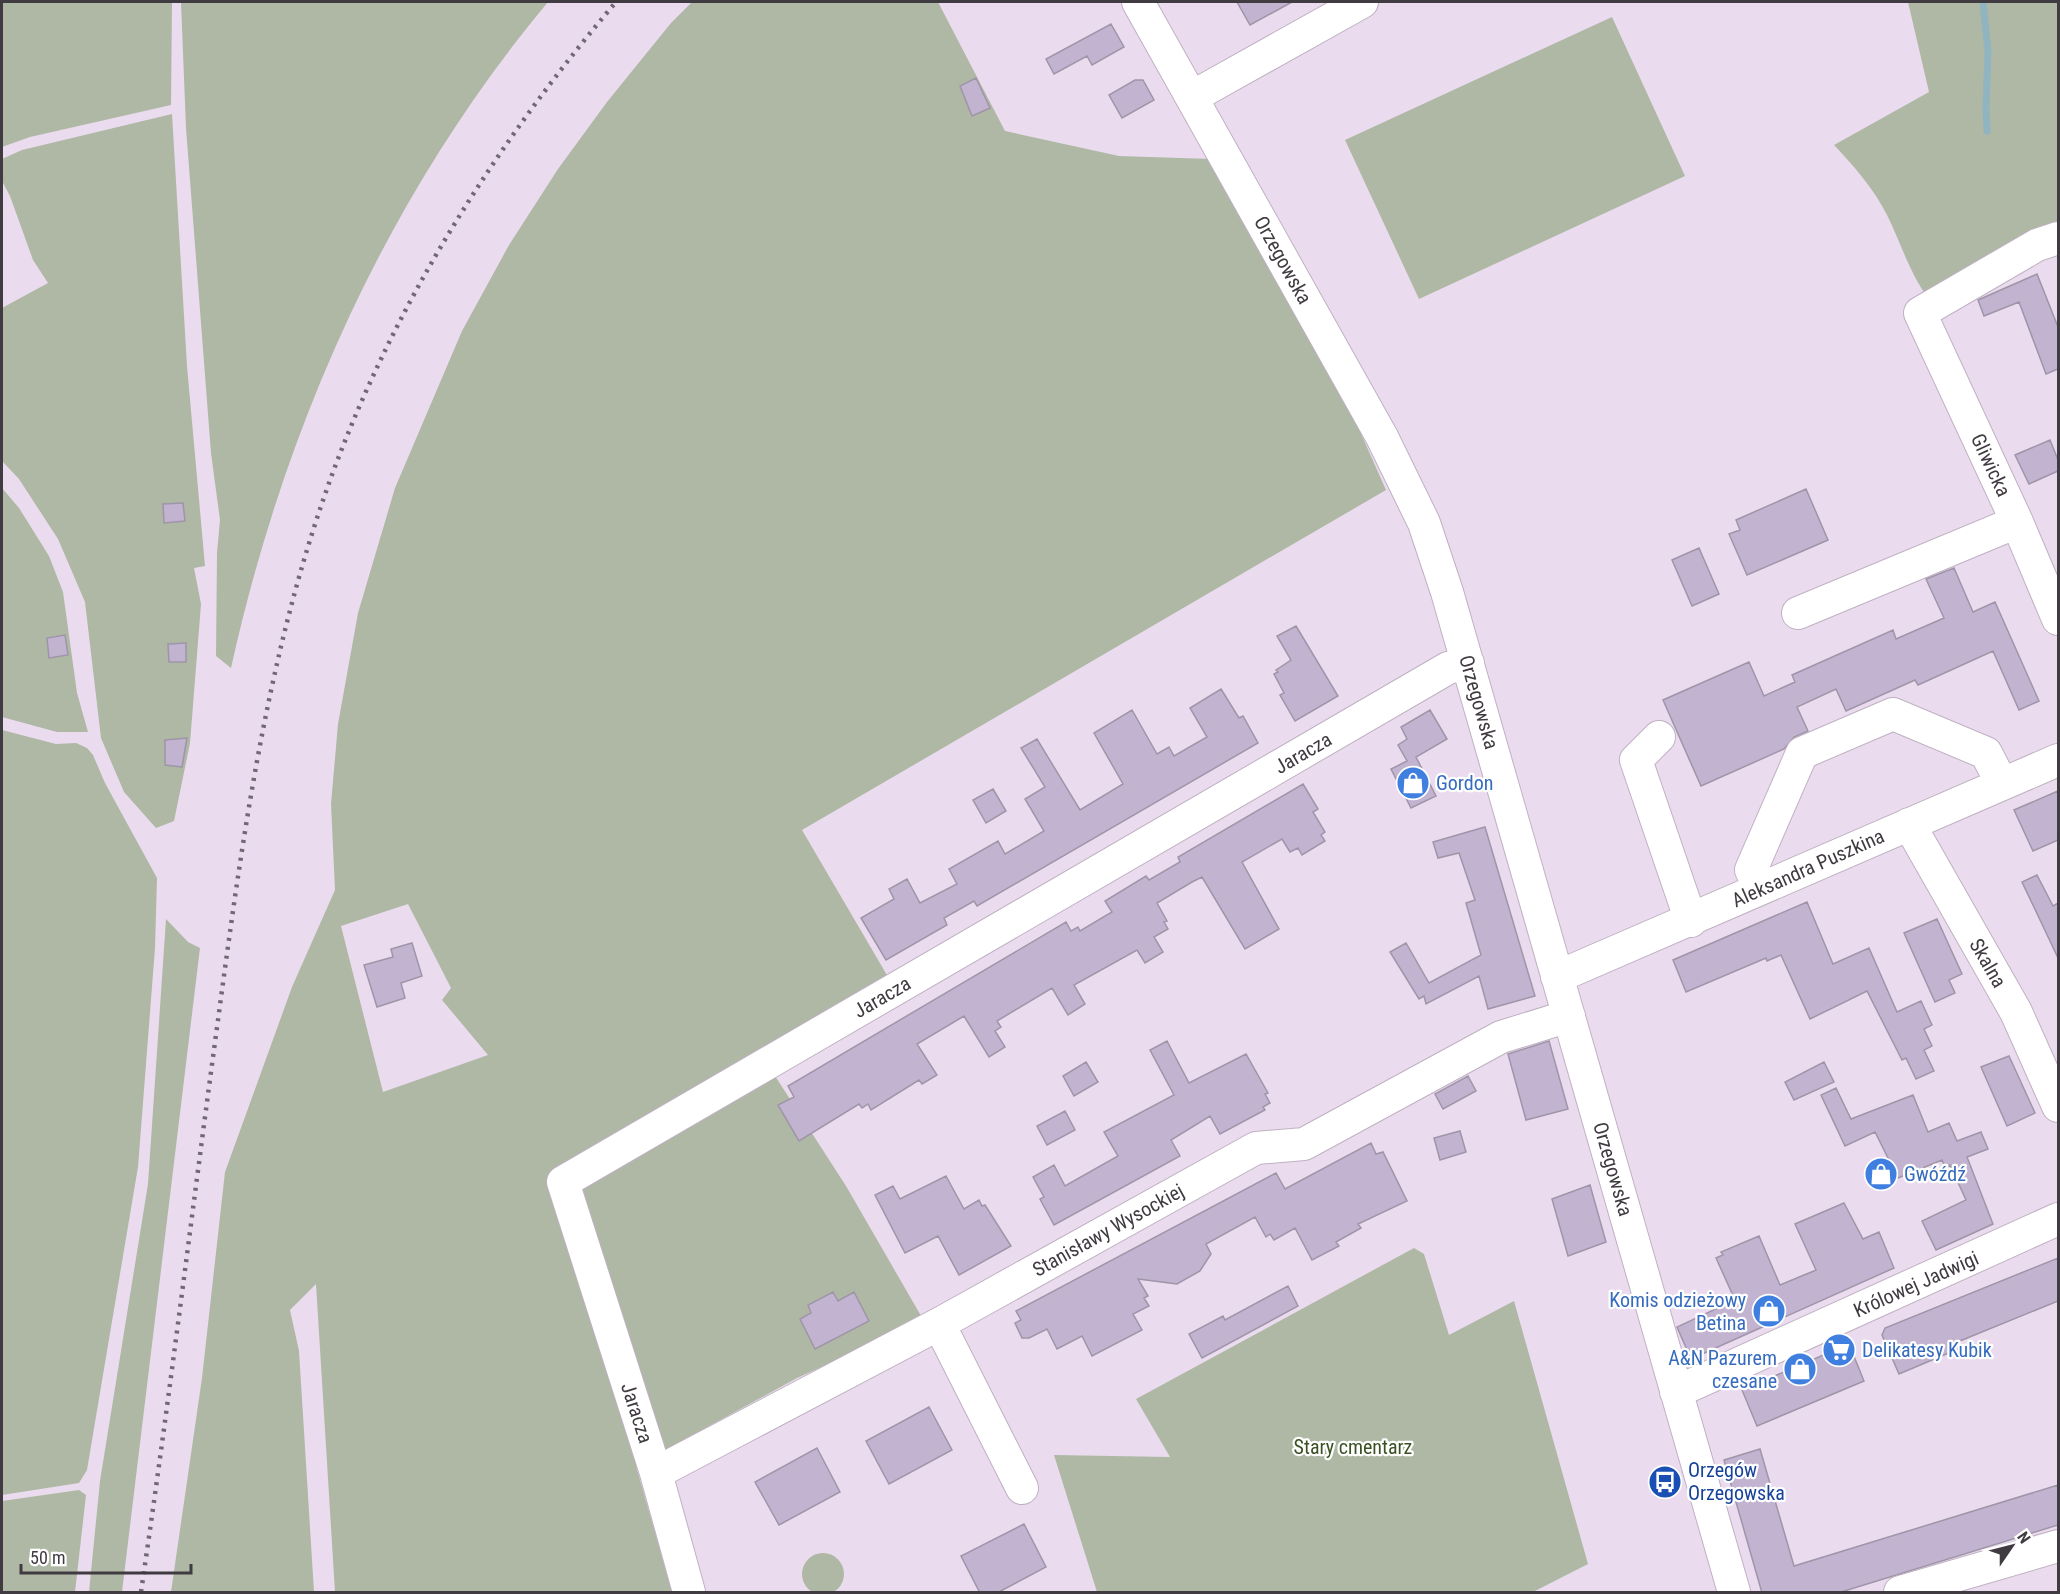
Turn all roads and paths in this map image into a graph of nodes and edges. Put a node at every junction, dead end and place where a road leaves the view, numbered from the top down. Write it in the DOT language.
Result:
graph roads {
  1 [pos="1138,2"];
  2 [pos="1362,2"];
  3 [pos="1192,97"];
  4 [pos="2058,238"];
  5 [pos="2017,522"];
  6 [pos="1798,613"];
  7 [pos="2058,619"];
  8 [pos="1468,663"];
  9 [pos="1659,737"];
  10 [pos="2058,760"];
  11 [pos="2002,784"];
  12 [pos="1909,824"];
  13 [pos="1760,888"];
  14 [pos="1691,921"];
  15 [pos="1557,977"];
  16 [pos="1569,1016"];
  17 [pos="2058,1106"];
  18 [pos="2058,1220"];
  19 [pos="939,1324"];
  20 [pos="1676,1392"];
  21 [pos="656,1473"];
  22 [pos="1022,1488"];
  23 [pos="2058,1546"];
  24 [pos="689,1593"];
  25 [pos="1734,1593"];
  26 [pos="1900,1593"];
  1 -- 3 [label="street, Orzegowska"];
  2 -- 3 [label="street"];
  3 -- 8 [label="street, Orzegowska"];
  4 -- 5 [label="street, Gliwicka"];
  5 -- 6 [label="street"];
  5 -- 7 [label="street, Gliwicka"];
  8 -- 15 [label="street, Orzegowska"];
  8 -- 21 [label="street, Jaracza"];
  9 -- 14 [label="street"];
  10 -- 11 [label="street, Aleksandra Puszkina"];
  11 -- 12 [label="street, Aleksandra Puszkina"];
  11 -- 13 [label="street"];
  12 -- 13 [label="street, Aleksandra Puszkina"];
  12 -- 17 [label="street, Skalna"];
  13 -- 14 [label="street, Aleksandra Puszkina"];
  14 -- 15 [label="street, Aleksandra Puszkina"];
  15 -- 16 [label="street, Orzegowska"];
  16 -- 19 [label="street, Stanisławy Wysockiej"];
  16 -- 20 [label="street, Orzegowska"];
  18 -- 20 [label="street, Królowej Jadwigi"];
  19 -- 21 [label="street, Stanisławy Wysockiej"];
  19 -- 22 [label="street"];
  20 -- 25 [label="street, Orzegowska"];
  21 -- 24 [label="street"];
  23 -- 26 [label="street"];
}
